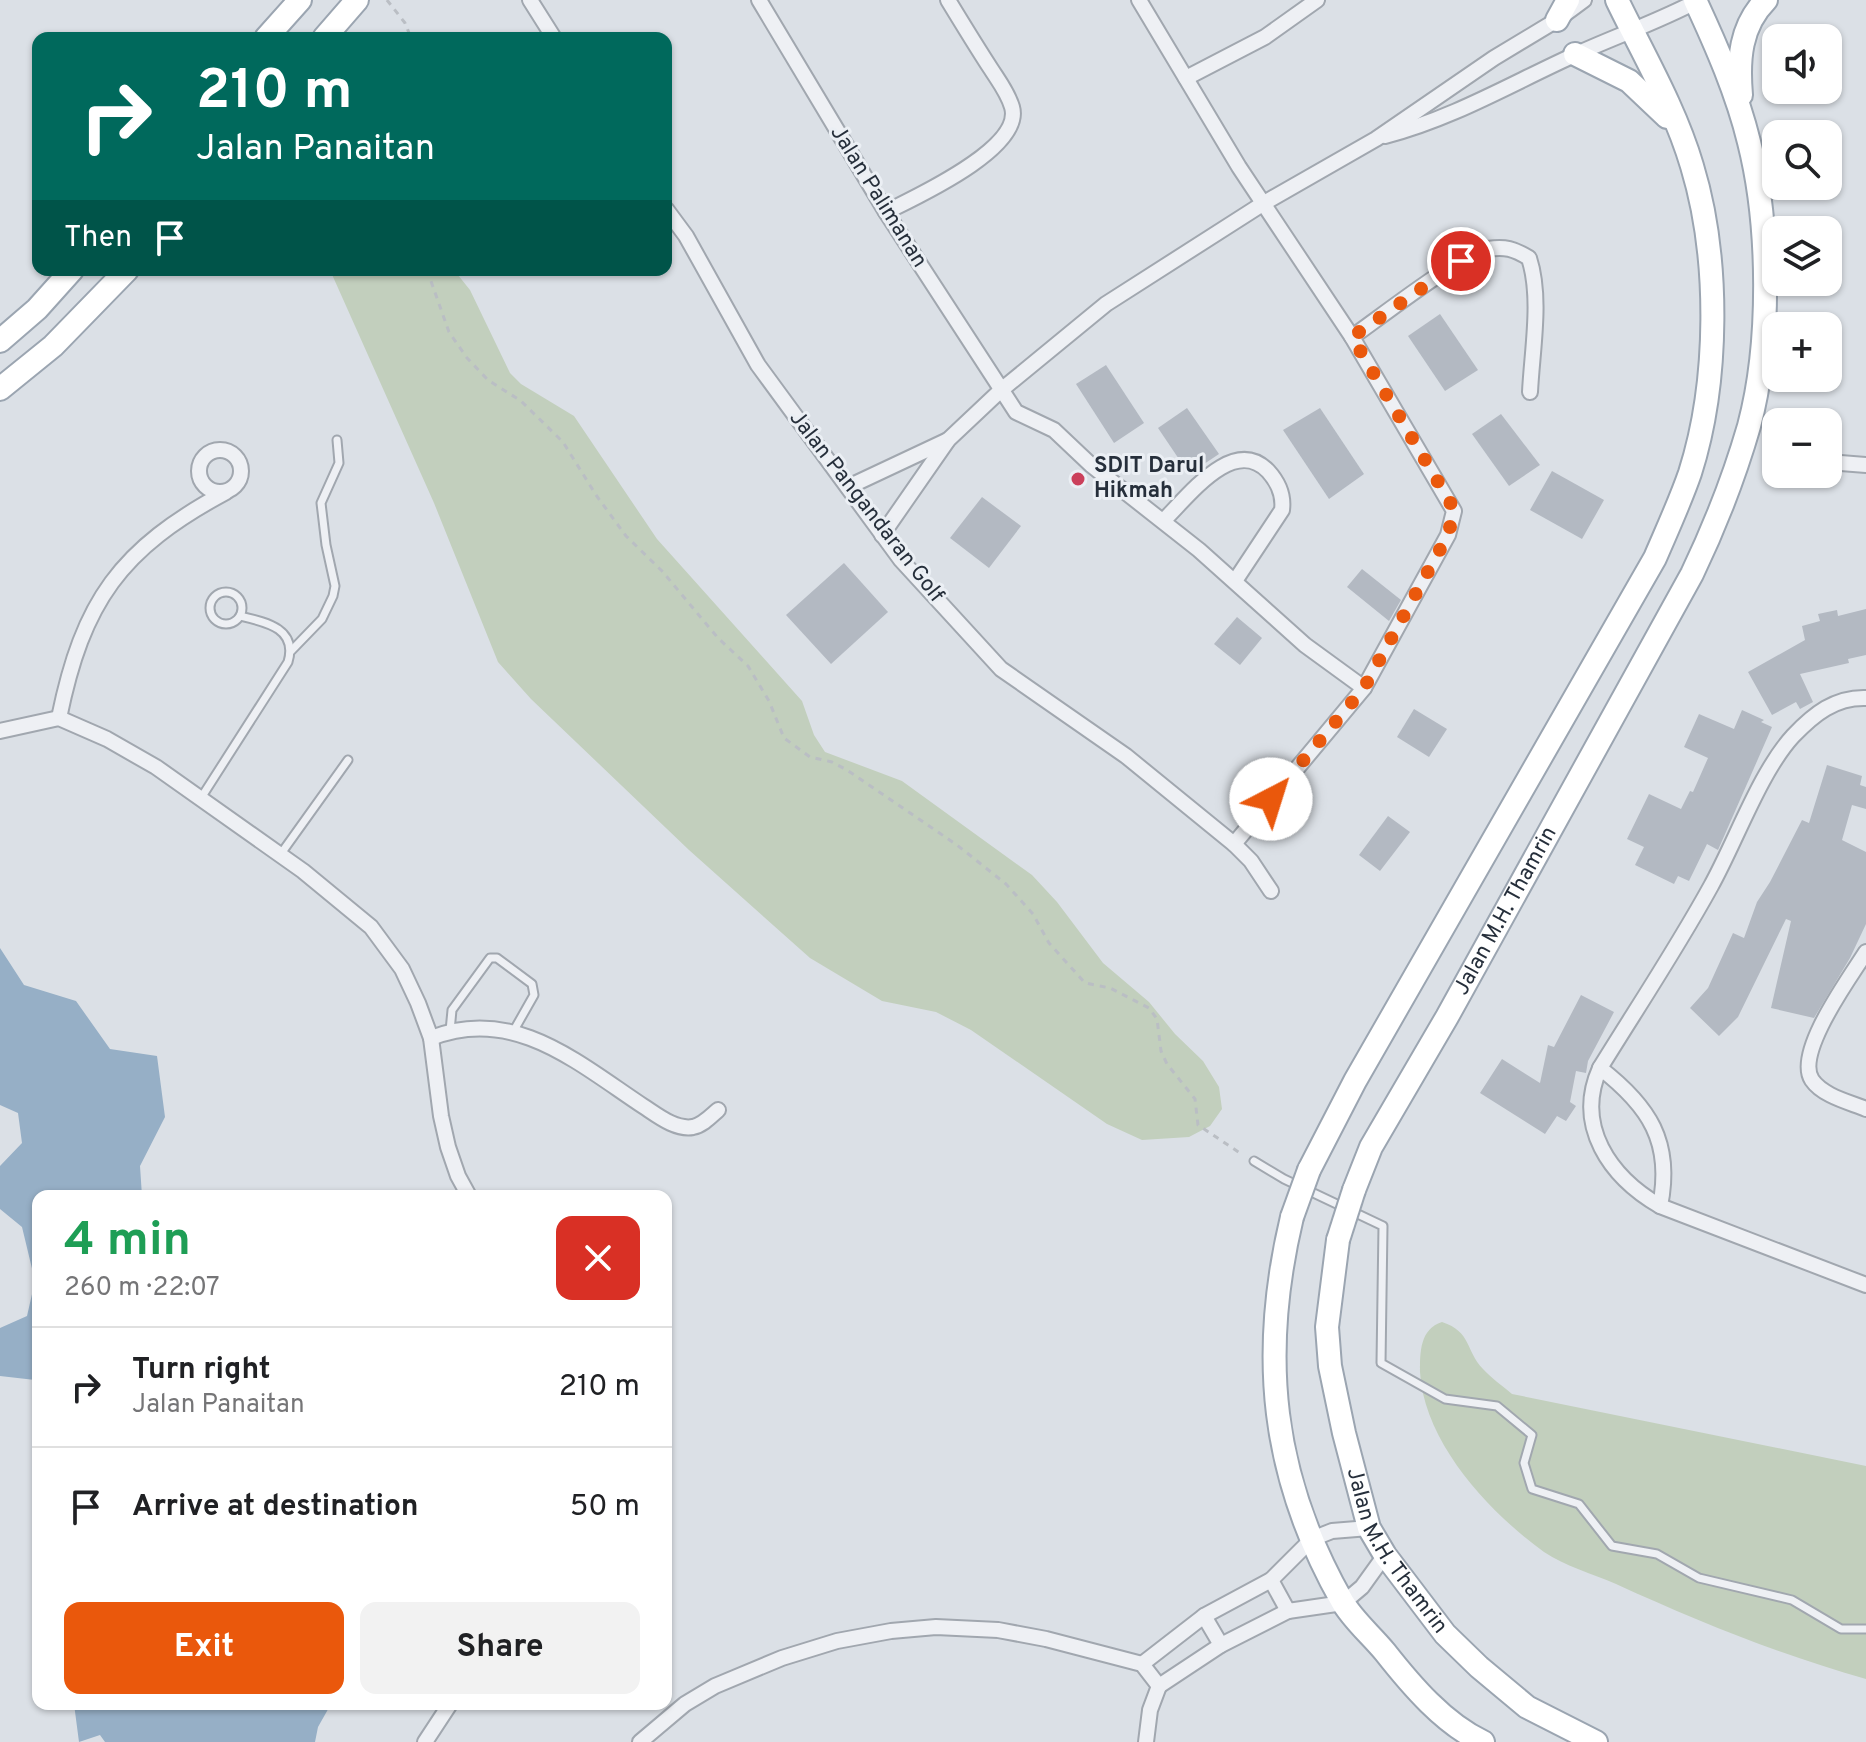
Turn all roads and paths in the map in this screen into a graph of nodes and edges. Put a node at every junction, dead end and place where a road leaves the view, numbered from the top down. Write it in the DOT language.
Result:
graph roads {
  1 [pos="300,0"];
  2 [pos="357,0"];
  3 [pos="387,0"];
  4 [pos="530,0"];
  5 [pos="759,0"];
  6 [pos="948,0"];
  7 [pos="1139,0"];
  8 [pos="1317,0"];
  9 [pos="1568,0"];
  10 [pos="1584,0"];
  11 [pos="1617,0"];
  12 [pos="1766,0"];
  13 [pos="1697,1"];
  14 [pos="1557,20"];
  15 [pos="1632,31"];
  16 [pos="271,32"];
  17 [pos="329,32"];
  18 [pos="409,32"];
  19 [pos="550,32"];
  20 [pos="1575,54"];
  21 [pos="1186,78"];
  22 [pos="1743,120"];
  23 [pos="1678,130"];
  24 [pos="1376,139"];
  25 [pos="1264,203"];
  26 [pos="886,212"];
  27 [pos="672,217"];
  28 [pos="67,276"];
  29 [pos="121,276"];
  30 [pos="429,276"];
  31 [pos="1352,337"];
  32 [pos="0,341"];
  33 [pos="0,389"];
  34 [pos="1000,391"];
  35 [pos="1530,392"];
  36 [pos="337,440"];
  37 [pos="948,440"];
  38 [pos="1842,463"];
  39 [pos="1866,465"];
  40 [pos="848,487"];
  41 [pos="226,492"];
  42 [pos="1163,521"];
  43 [pos="882,535"];
  44 [pos="1235,581"];
  45 [pos="240,616"];
  46 [pos="291,651"];
  47 [pos="1364,688"];
  48 [pos="1866,698"];
  49 [pos="59,718"];
  50 [pos="0,731"];
  51 [pos="348,760"];
  52 [pos="200,800"];
  53 [pos="1234,844"];
  54 [pos="279,857"];
  55 [pos="1271,891"];
  56 [pos="1866,952"];
  57 [pos="450,1031"];
  58 [pos="513,1032"];
  59 [pos="431,1038"];
  60 [pos="1600,1068"];
  61 [pos="1866,1109"];
  62 [pos="718,1110"];
  63 [pos="1254,1161"];
  64 [pos="466,1190"];
  65 [pos="1660,1206"];
  66 [pos="1866,1285"];
  67 [pos="1369,1528"];
  68 [pos="1312,1539"];
  69 [pos="1385,1555"];
  70 [pos="1271,1580"];
  71 [pos="1343,1603"];
  72 [pos="1288,1611"];
  73 [pos="1204,1616"];
  74 [pos="1866,1629"];
  75 [pos="1221,1645"];
  76 [pos="1142,1664"];
  77 [pos="1159,1686"];
  78 [pos="446,1710"];
  79 [pos="425,1742"];
  80 [pos="640,1742"];
  81 [pos="1146,1742"];
  82 [pos="1483,1742"];
  83 [pos="1596,1742"];
  1 -- 16 [label="main road"];
  2 -- 17 [label="main road"];
  3 -- 18 [label="path"];
  4 -- 19 [label="street"];
  5 -- 26 [label="street, Jalan Palimanan"];
  6 -- 26 [label="street"];
  7 -- 21 [label="street"];
  8 -- 21 [label="street"];
  9 -- 14 [label="main road"];
  10 -- 14 [label="street"];
  11 -- 15 [label="main road, Jalan M.H. Thamrin"];
  12 -- 22 [label="main road"];
  13 -- 15 [label="street"];
  13 -- 22 [label="main road, Jalan M.H. Thamrin"];
  14 -- 24 [label="street"];
  15 -- 20 [label="street"];
  15 -- 23 [label="main road, Jalan M.H. Thamrin"];
  20 -- 23 [label="main road"];
  20 -- 24 [label="street"];
  21 -- 25 [label="street"];
  22 -- 67 [label="main road, Jalan M.H. Thamrin, bridge"];
  23 -- 68 [label="main road, Jalan M.H. Thamrin, bridge"];
  24 -- 25 [label="street"];
  25 -- 31 [label="street"];
  25 -- 34 [label="street"];
  26 -- 34 [label="street, Jalan Palimanan"];
  27 -- 40 [label="street, Jalan Pangandaran Golf"];
  28 -- 32 [label="main road"];
  29 -- 33 [label="main road"];
  30 -- 63 [label="path"];
  31 -- 35 [label="street"];
  31 -- 47 [label="street"];
  34 -- 37 [label="street"];
  34 -- 42 [label="street, Jalan Palimanan"];
  36 -- 46 [label="lane"];
  37 -- 40 [label="street"];
  37 -- 43 [label="street"];
  38 -- 39 [label="street"];
  40 -- 43 [label="street, Jalan Pangandaran Golf"];
  41 -- 49 [label="street"];
  42 -- 44 [label="street, Jalan Palimanan"];
  42 -- 44 [label="street"];
  43 -- 53 [label="street, Jalan Pangandaran Golf"];
  44 -- 47 [label="street, Jalan Palimanan"];
  45 -- 45 [label="lane"];
  45 -- 46 [label="lane"];
  46 -- 52 [label="lane"];
  47 -- 53 [label="street"];
  48 -- 60 [label="street"];
  49 -- 50 [label="street"];
  49 -- 52 [label="street"];
  51 -- 54 [label="lane"];
  52 -- 54 [label="street"];
  53 -- 55 [label="street, Jalan Pangandaran Golf"];
  54 -- 59 [label="street"];
  56 -- 61 [label="street"];
  57 -- 58 [label="street"];
  57 -- 58 [label="lane"];
  57 -- 59 [label="street"];
  58 -- 62 [label="street"];
  59 -- 64 [label="street"];
  60 -- 65 [label="street"];
  60 -- 65 [label="street"];
  63 -- 74 [label="lane"];
  65 -- 66 [label="street"];
  67 -- 68 [label="street"];
  67 -- 69 [label="main road, Jalan M.H. Thamrin"];
  68 -- 70 [label="street"];
  68 -- 71 [label="main road, Jalan M.H. Thamrin"];
  69 -- 71 [label="street"];
  69 -- 83 [label="main road, Jalan M.H. Thamrin"];
  70 -- 72 [label="street"];
  70 -- 73 [label="street"];
  71 -- 72 [label="street"];
  71 -- 82 [label="main road, Jalan M.H. Thamrin"];
  72 -- 75 [label="street"];
  73 -- 75 [label="street"];
  73 -- 76 [label="street"];
  75 -- 77 [label="street"];
  76 -- 77 [label="street"];
  76 -- 80 [label="street"];
  77 -- 81 [label="street"];
  78 -- 79 [label="street"];
}
